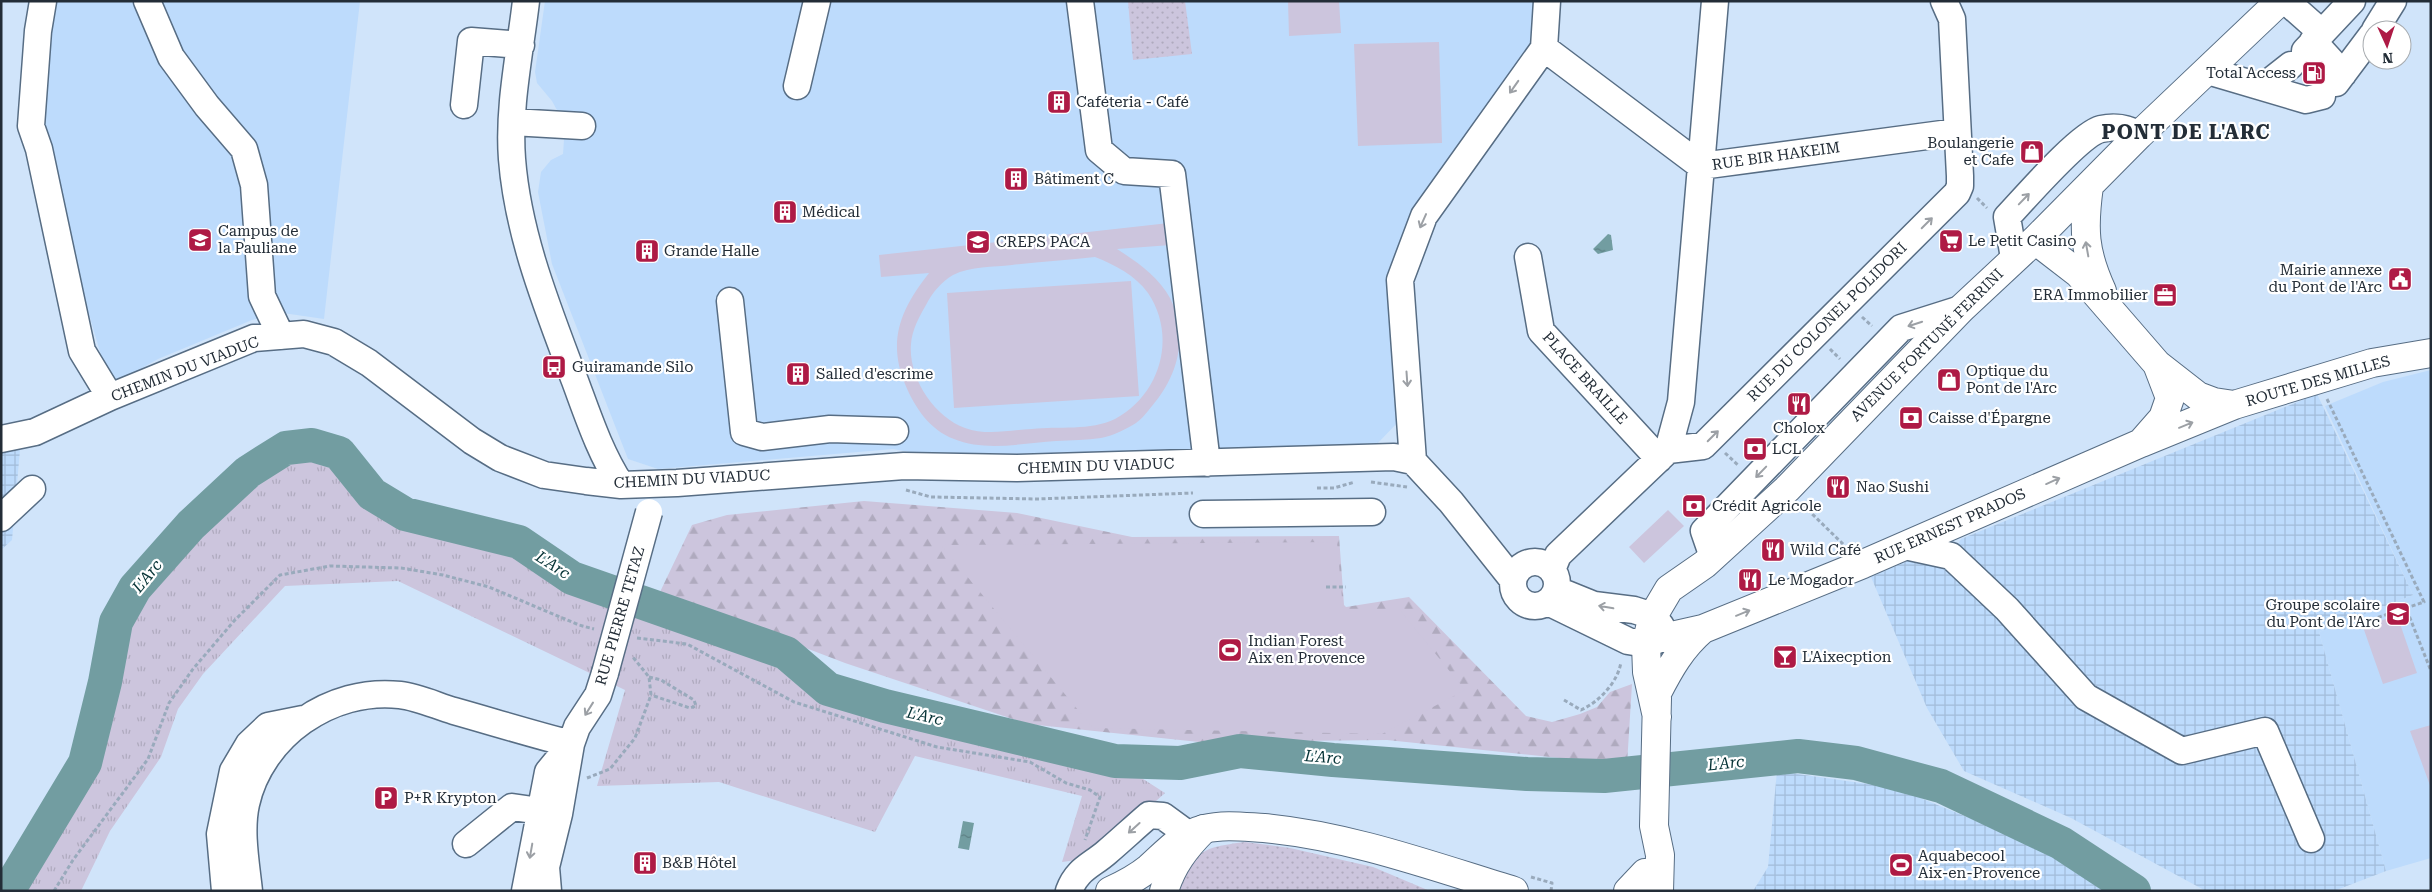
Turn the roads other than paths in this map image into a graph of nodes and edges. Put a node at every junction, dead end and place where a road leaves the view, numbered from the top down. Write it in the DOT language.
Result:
graph roads {
  1 [pos="43,1"];
  2 [pos="147,1"];
  3 [pos="526,1"];
  4 [pos="817,1"];
  5 [pos="1080,1"];
  6 [pos="1547,1"];
  7 [pos="1715,1"];
  8 [pos="1944,1"];
  9 [pos="2280,1"];
  10 [pos="2286,1"];
  11 [pos="2352,1"];
  12 [pos="2393,1"];
  13 [pos="2381,20"];
  14 [pos="521,46"];
  15 [pos="2307,47"];
  16 [pos="1544,48"];
  17 [pos="2362,48"];
  18 [pos="2208,70"];
  19 [pos="2334,84"];
  20 [pos="797,86"];
  21 [pos="2263,87"];
  22 [pos="464,105"];
  23 [pos="512,122"];
  24 [pos="582,126"];
  25 [pos="1957,132"];
  26 [pos="2138,135"];
  27 [pos="1701,166"];
  28 [pos="2089,186"];
  29 [pos="2035,240"];
  30 [pos="1528,257"];
  31 [pos="2014,258"];
  32 [pos="730,301"];
  33 [pos="1961,309"];
  34 [pos="2110,310"];
  35 [pos="281,336"];
  36 [pos="2431,341"];
  37 [pos="2431,353"];
  38 [pos="2168,372"];
  39 [pos="2236,396"];
  40 [pos="110,398"];
  41 [pos="896,431"];
  42 [pos="1,439"];
  43 [pos="2140,443"];
  44 [pos="1664,454"];
  45 [pos="1413,461"];
  46 [pos="1207,462"];
  47 [pos="658,483"];
  48 [pos="621,485"];
  49 [pos="32,489"];
  50 [pos="1200,503"];
  51 [pos="1372,512"];
  52 [pos="1,518"];
  53 [pos="1905,546"];
  54 [pos="1709,561"];
  55 [pos="1518,573"];
  56 [pos="1553,587"];
  57 [pos="1702,629"];
  58 [pos="1648,635"];
  59 [pos="1657,705"];
  60 [pos="303,719"];
  61 [pos="571,744"];
  62 [pos="549,813"];
  63 [pos="1197,832"];
  64 [pos="2311,838"];
  65 [pos="466,844"];
  66 [pos="1144,880"];
  67 [pos="1643,886"];
  68 [pos="225,891"];
  69 [pos="248,891"];
  70 [pos="525,891"];
  71 [pos="548,891"];
  72 [pos="1069,891"];
  73 [pos="1110,891"];
  74 [pos="1164,891"];
  75 [pos="1514,891"];
  1 -- 40 [label="street"];
  2 -- 35 [label="street"];
  3 -- 14 [label="street"];
  4 -- 20 [label="street"];
  5 -- 46 [label="street"];
  6 -- 16 [label="street"];
  7 -- 27 [label="street"];
  8 -- 25 [label="street, RUE DU COLONEL POLIDORI"];
  9 -- 18 [label="main road, AVENUE FORTUNÉ FERRINI"];
  10 -- 15 [label="street"];
  11 -- 15 [label="street"];
  12 -- 13 [label="street"];
  14 -- 22 [label="street"];
  14 -- 23 [label="street"];
  15 -- 19 [label="street"];
  15 -- 21 [label="street"];
  16 -- 27 [label="street, RUE BIR HAKEIM"];
  16 -- 45 [label="street, one-way"];
  17 -- 19 [label="street"];
  18 -- 21 [label="street"];
  18 -- 26 [label="main road, AVENUE FORTUNÉ FERRINI"];
  19 -- 21 [label="street"];
  23 -- 24 [label="street"];
  23 -- 48 [label="street"];
  25 -- 27 [label="street, RUE BIR HAKEIM"];
  44 -- 25 [label="street, RUE DU COLONEL POLIDORI, one-way"];
  26 -- 28 [label="main road, AVENUE FORTUNÉ FERRINI"];
  31 -- 26 [label="street, one-way"];
  27 -- 44 [label="street"];
  28 -- 29 [label="main road, AVENUE FORTUNÉ FERRINI"];
  34 -- 28 [label="main road, one-way"];
  29 -- 31 [label="main road, AVENUE FORTUNÉ FERRINI"];
  29 -- 34 [label="main road"];
  30 -- 44 [label="street, PLACE BRAILLE"];
  31 -- 33 [label="main road, AVENUE FORTUNÉ FERRINI"];
  32 -- 41 [label="street"];
  33 -- 54 [label="main road, AVENUE FORTUNÉ FERRINI"];
  33 -- 54 [label="street, one-way"];
  34 -- 38 [label="main road"];
  35 -- 40 [label="street, CHEMIN DU VIADUC"];
  35 -- 48 [label="street, CHEMIN DU VIADUC"];
  36 -- 39 [label="main road, ROUTE DES MILLES"];
  37 -- 39 [label="main road, ROUTE DES MILLES"];
  38 -- 39 [label="main road"];
  38 -- 43 [label="main road"];
  43 -- 39 [label="main road, RUE ERNEST PRADOS, one-way"];
  40 -- 42 [label="street, CHEMIN DU VIADUC"];
  53 -- 43 [label="main road, RUE ERNEST PRADOS, one-way"];
  44 -- 56 [label="street"];
  45 -- 46 [label="street, CHEMIN DU VIADUC"];
  45 -- 55 [label="street"];
  46 -- 47 [label="street, CHEMIN DU VIADUC"];
  47 -- 48 [label="street, CHEMIN DU VIADUC"];
  47 -- 61 [label="street, RUE PIERRE TETAZ, one-way, bridge"];
  49 -- 52 [label="street"];
  50 -- 51 [label="street"];
  57 -- 53 [label="main road, RUE ERNEST PRADOS, one-way"];
  53 -- 64 [label="street"];
  54 -- 58 [label="main road, AVENUE FORTUNÉ FERRINI"];
  55 -- 56 [label="street"];
  55 -- 56 [label="street"];
  56 -- 58 [label="street"];
  58 -- 56 [label="street, one-way"];
  57 -- 58 [label="main road, RUE ERNEST PRADOS"];
  57 -- 59 [label="main road"];
  58 -- 59 [label="main road, AVENUE FORTUNÉ FERRINI"];
  59 -- 67 [label="main road, AVENUE FORTUNÉ FERRINI"];
  60 -- 61 [label="street"];
  60 -- 68 [label="street"];
  60 -- 69 [label="street"];
  61 -- 62 [label="street, RUE PIERRE TETAZ"];
  62 -- 65 [label="street"];
  62 -- 70 [label="street, RUE PIERRE TETAZ, one-way"];
  62 -- 71 [label="street, RUE PIERRE TETAZ"];
  63 -- 66 [label="main road"];
  63 -- 72 [label="street, one-way"];
  63 -- 74 [label="main road"];
  63 -- 75 [label="main road"];
  66 -- 73 [label="main road"];
}
